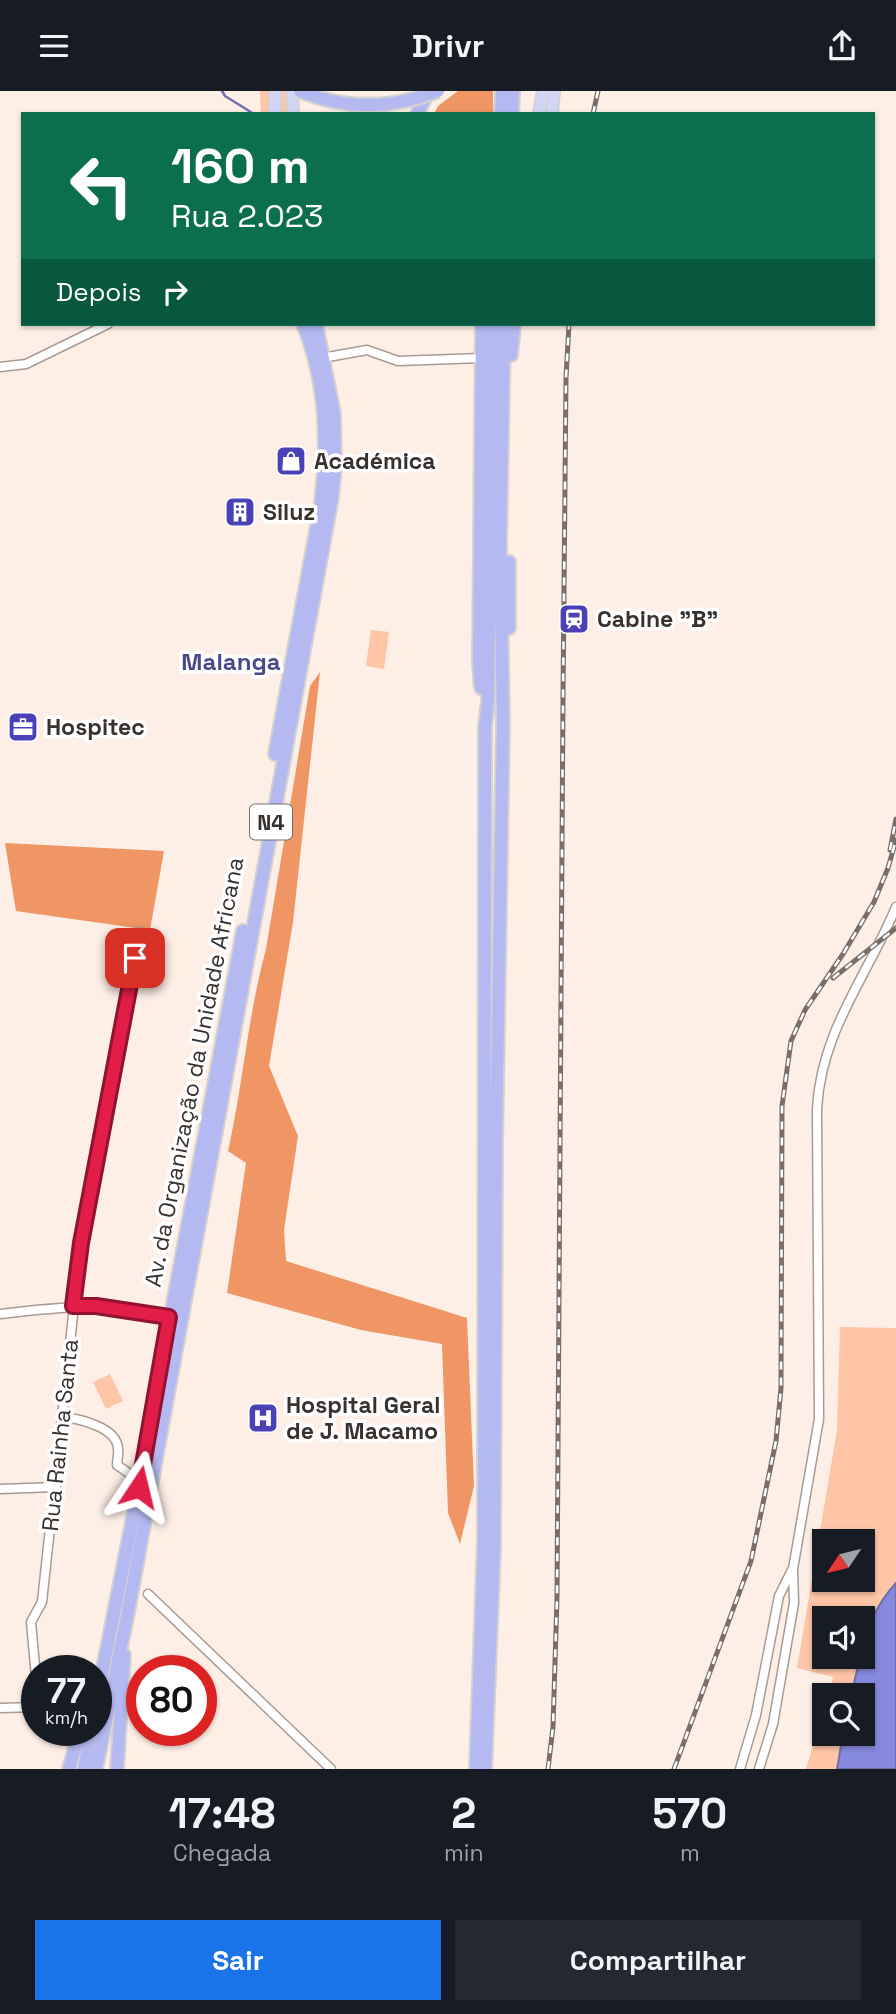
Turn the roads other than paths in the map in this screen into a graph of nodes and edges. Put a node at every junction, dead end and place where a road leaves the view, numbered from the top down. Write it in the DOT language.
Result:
graph roads {
  1 [pos="275,91"];
  2 [pos="292,91"];
  3 [pos="300,91"];
  4 [pos="429,91"];
  5 [pos="438,91"];
  6 [pos="502,91"];
  7 [pos="513,91"];
  8 [pos="543,91"];
  9 [pos="554,91"];
  10 [pos="275,112"];
  11 [pos="293,112"];
  12 [pos="418,112"];
  13 [pos="501,112"];
  14 [pos="512,112"];
  15 [pos="539,112"];
  16 [pos="552,112"];
  17 [pos="104,326"];
  18 [pos="304,326"];
  19 [pos="316,326"];
  20 [pos="483,326"];
  21 [pos="493,326"];
  22 [pos="503,326"];
  23 [pos="514,326"];
  24 [pos="492,355"];
  25 [pos="322,358"];
  26 [pos="0,367"];
  27 [pos="503,723"];
  28 [pos="896,907"];
  29 [pos="140,932"];
  30 [pos="73,1306"];
  31 [pos="0,1314"];
  32 [pos="175,1318"];
  33 [pos="63,1417"];
  34 [pos="130,1474"];
  35 [pos="56,1487"];
  36 [pos="0,1489"];
  37 [pos="793,1569"];
  38 [pos="148,1594"];
  39 [pos="128,1612"];
  40 [pos="34,1655"];
  41 [pos="105,1655"];
  42 [pos="21,1707"];
  43 [pos="0,1708"];
  44 [pos="478,1712"];
  45 [pos="76,1746"];
  46 [pos="88,1746"];
  47 [pos="69,1769"];
  48 [pos="84,1769"];
  49 [pos="96,1769"];
  50 [pos="117,1769"];
  51 [pos="331,1769"];
  52 [pos="471,1769"];
  53 [pos="476,1769"];
  54 [pos="485,1769"];
  55 [pos="740,1769"];
  56 [pos="759,1769"];
  1 -- 10 [label="main road"];
  2 -- 11 [label="main road"];
  3 -- 5 [label="highway, bridge"];
  4 -- 12 [label="highway"];
  6 -- 13 [label="highway"];
  7 -- 14 [label="highway"];
  8 -- 15 [label="main road"];
  9 -- 16 [label="main road"];
  17 -- 26 [label="street"];
  18 -- 32 [label="highway, Av. da Organização da Unidade Africana / N4"];
  19 -- 25 [label="highway, Av. da Organização da Unidade Africana / N4"];
  20 -- 24 [label="highway"];
  21 -- 24 [label="highway"];
  22 -- 24 [label="highway"];
  23 -- 27 [label="highway"];
  24 -- 25 [label="street"];
  24 -- 27 [label="highway"];
  24 -- 44 [label="highway"];
  25 -- 32 [label="highway, Av. da Organização da Unidade Africana / N4"];
  27 -- 54 [label="highway"];
  28 -- 37 [label="street"];
  29 -- 30 [label="street, Rua Rainha Santa"];
  30 -- 31 [label="street"];
  30 -- 32 [label="street"];
  30 -- 33 [label="street, Rua Rainha Santa"];
  32 -- 39 [label="highway, N4"];
  32 -- 41 [label="highway, Av. da Organização da Unidade Africana / N4"];
  33 -- 34 [label="street"];
  33 -- 35 [label="street, Rua Rainha Santa"];
  35 -- 36 [label="street"];
  35 -- 40 [label="street, Rua Rainha Santa"];
  37 -- 55 [label="street"];
  37 -- 56 [label="street"];
  38 -- 51 [label="street"];
  39 -- 49 [label="highway, N4"];
  39 -- 50 [label="highway"];
  42 -- 43 [label="street"];
  44 -- 52 [label="highway"];
  44 -- 53 [label="highway"];
  45 -- 47 [label="highway"];
  46 -- 48 [label="highway"];
}
